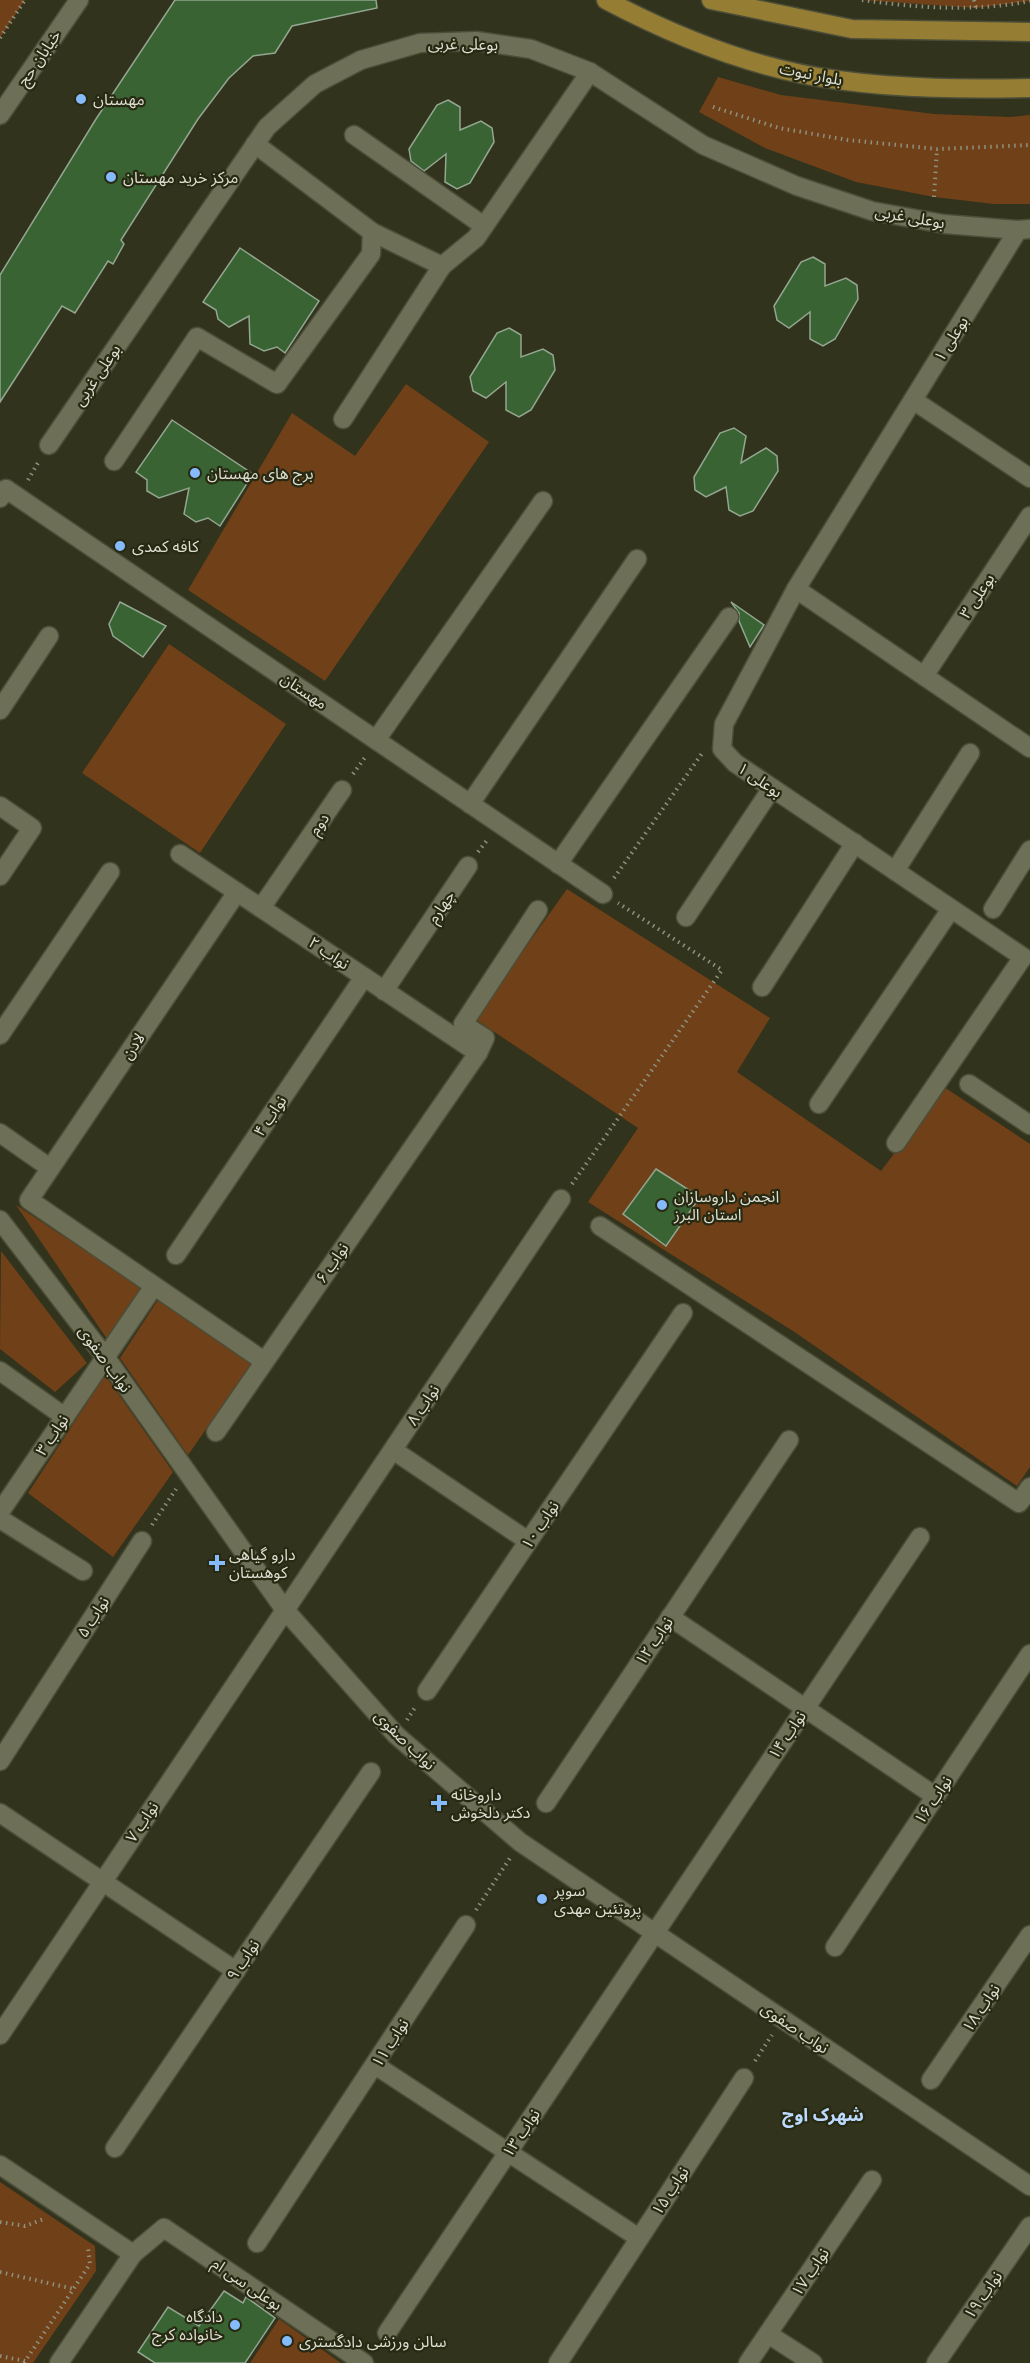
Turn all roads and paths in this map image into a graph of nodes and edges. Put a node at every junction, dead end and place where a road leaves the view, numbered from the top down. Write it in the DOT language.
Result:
graph roads {
  1 [pos="25,0"];
  2 [pos="79,0"];
  3 [pos="711,0"];
  4 [pos="862,0"];
  5 [pos="974,0"];
  6 [pos="878,1"];
  7 [pos="1030,1"];
  8 [pos="614,3"];
  9 [pos="976,8"];
  10 [pos="1030,32"];
  11 [pos="0,38"];
  12 [pos="590,72"];
  13 [pos="1030,88"];
  14 [pos="713,107"];
  15 [pos="0,115"];
  16 [pos="354,135"];
  17 [pos="255,144"];
  18 [pos="1030,145"];
  19 [pos="937,149"];
  20 [pos="934,197"];
  21 [pos="484,226"];
  22 [pos="1024,230"];
  23 [pos="372,232"];
  24 [pos="442,266"];
  25 [pos="913,399"];
  26 [pos="343,418"];
  27 [pos="50,445"];
  28 [pos="114,461"];
  29 [pos="1030,478"];
  30 [pos="3,493"];
  31 [pos="543,501"];
  32 [pos="25,502"];
  33 [pos="1030,516"];
  34 [pos="637,559"];
  35 [pos="796,589"];
  36 [pos="729,617"];
  37 [pos="49,636"];
  38 [pos="924,676"];
  39 [pos="0,710"];
  40 [pos="724,724"];
  41 [pos="376,740"];
  42 [pos="1030,748"];
  43 [pos="970,753"];
  44 [pos="772,788"];
  45 [pos="342,790"];
  46 [pos="470,804"];
  47 [pos="0,806"];
  48 [pos="499,823"];
  49 [pos="855,843"];
  50 [pos="1030,850"];
  51 [pos="180,854"];
  52 [pos="558,864"];
  53 [pos="468,866"];
  54 [pos="895,870"];
  55 [pos="110,872"];
  56 [pos="0,876"];
  57 [pos="237,892"];
  58 [pos="603,894"];
  59 [pos="261,908"];
  60 [pos="951,909"];
  61 [pos="993,909"];
  62 [pos="538,910"];
  63 [pos="686,917"];
  64 [pos="364,977"];
  65 [pos="762,987"];
  66 [pos="384,991"];
  67 [pos="0,1035"];
  68 [pos="478,1053"];
  69 [pos="969,1084"];
  70 [pos="819,1104"];
  71 [pos="1030,1125"];
  72 [pos="0,1133"];
  73 [pos="896,1143"];
  74 [pos="50,1168"];
  75 [pos="561,1199"];
  76 [pos="0,1220"];
  77 [pos="600,1226"];
  78 [pos="176,1255"];
  79 [pos="154,1286"];
  80 [pos="683,1313"];
  81 [pos="106,1358"];
  82 [pos="264,1361"];
  83 [pos="0,1371"];
  84 [pos="64,1417"];
  85 [pos="216,1432"];
  86 [pos="789,1440"];
  87 [pos="393,1450"];
  88 [pos="187,1473"];
  89 [pos="1030,1487"];
  90 [pos="0,1512"];
  91 [pos="0,1519"];
  92 [pos="920,1537"];
  93 [pos="142,1541"];
  94 [pos="528,1541"];
  95 [pos="83,1571"];
  96 [pos="285,1610"];
  97 [pos="670,1617"];
  98 [pos="1030,1654"];
  99 [pos="427,1691"];
  100 [pos="805,1708"];
  101 [pos="396,1736"];
  102 [pos="0,1761"];
  103 [pos="371,1772"];
  104 [pos="936,1796"];
  105 [pos="546,1803"];
  106 [pos="0,1813"];
  107 [pos="520,1842"];
  108 [pos="103,1882"];
  109 [pos="466,1925"];
  110 [pos="654,1932"];
  111 [pos="1030,1935"];
  112 [pos="835,1947"];
  113 [pos="236,1971"];
  114 [pos="782,2019"];
  115 [pos="0,2034"];
  116 [pos="375,2065"];
  117 [pos="744,2078"];
  118 [pos="931,2080"];
  119 [pos="115,2148"];
  120 [pos="508,2152"];
  121 [pos="0,2165"];
  122 [pos="872,2180"];
  123 [pos="1030,2186"];
  124 [pos="36,2213"];
  125 [pos="44,2219"];
  126 [pos="0,2222"];
  127 [pos="53,2225"];
  128 [pos="1030,2226"];
  129 [pos="639,2238"];
  130 [pos="79,2242"];
  131 [pos="257,2243"];
  132 [pos="133,2254"];
  133 [pos="0,2272"];
  134 [pos="74,2289"];
  135 [pos="387,2333"];
  136 [pos="768,2334"];
  137 [pos="0,2356"];
  138 [pos="24,2362"];
  139 [pos="59,2363"];
  140 [pos="364,2363"];
  141 [pos="558,2363"];
  142 [pos="748,2363"];
  143 [pos="813,2363"];
  144 [pos="936,2363"];
  1 -- 11 [label="path"];
  2 -- 15 [label="street, خیابان حج"];
  3 -- 10 [label="main road"];
  4 -- 6 [label="path"];
  5 -- 9 [label="path"];
  6 -- 9 [label="path"];
  7 -- 9 [label="path"];
  8 -- 13 [label="main road, بلوار نبوت"];
  12 -- 17 [label="street, بوعلی غربی"];
  12 -- 21 [label="street"];
  12 -- 22 [label="street, بوعلی غربی"];
  14 -- 19 [label="path"];
  16 -- 21 [label="street"];
  17 -- 23 [label="street"];
  17 -- 27 [label="street, بوعلی غربی"];
  18 -- 19 [label="path"];
  19 -- 20 [label="path"];
  21 -- 24 [label="street"];
  22 -- 25 [label="street, بوعلی ۱"];
  23 -- 24 [label="street"];
  23 -- 28 [label="street"];
  24 -- 26 [label="street"];
  25 -- 29 [label="street"];
  25 -- 35 [label="street, بوعلی ۱"];
  27 -- 32 [label="path"];
  30 -- 32 [label="street, مهستان"];
  31 -- 41 [label="street"];
  32 -- 41 [label="street, مهستان"];
  33 -- 38 [label="street, بوعلی ۳"];
  34 -- 46 [label="street"];
  35 -- 38 [label="street"];
  35 -- 40 [label="street, بوعلی ۱"];
  36 -- 52 [label="street"];
  37 -- 39 [label="street"];
  38 -- 42 [label="street"];
  40 -- 44 [label="street, بوعلی ۱"];
  40 -- 58 [label="path"];
  41 -- 45 [label="path"];
  41 -- 46 [label="street, مهستان"];
  43 -- 54 [label="street"];
  44 -- 49 [label="street, بوعلی ۱"];
  44 -- 63 [label="street"];
  45 -- 59 [label="street, دوم"];
  46 -- 48 [label="street, مهستان"];
  47 -- 56 [label="street"];
  48 -- 52 [label="street, مهستان"];
  48 -- 53 [label="path"];
  49 -- 54 [label="street, بوعلی ۱"];
  49 -- 65 [label="street"];
  50 -- 61 [label="street"];
  51 -- 57 [label="street, نواب ۲"];
  52 -- 58 [label="street, مهستان"];
  53 -- 66 [label="street, چهارم"];
  54 -- 60 [label="street, بوعلی ۱"];
  55 -- 67 [label="street"];
  57 -- 59 [label="street, نواب ۲"];
  57 -- 74 [label="street, لادن"];
  58 -- 75 [label="path"];
  59 -- 64 [label="street, نواب ۲"];
  60 -- 70 [label="street"];
  60 -- 73 [label="street, بوعلی ۱"];
  62 -- 68 [label="street"];
  64 -- 66 [label="street, نواب ۲"];
  64 -- 78 [label="street, نواب ۴"];
  66 -- 68 [label="street, نواب ۲"];
  68 -- 82 [label="street, نواب ۶"];
  69 -- 71 [label="street"];
  72 -- 74 [label="street"];
  74 -- 79 [label="street, لادن"];
  75 -- 87 [label="street, نواب ۸"];
  76 -- 81 [label="street, نواب صفوی"];
  77 -- 89 [label="street"];
  79 -- 81 [label="street"];
  79 -- 82 [label="street"];
  80 -- 94 [label="street, نواب ۱۰"];
  81 -- 84 [label="street, نواب ۳"];
  81 -- 88 [label="street, نواب صفوی"];
  82 -- 85 [label="street, نواب ۶"];
  83 -- 84 [label="street"];
  84 -- 90 [label="street, نواب ۳"];
  86 -- 97 [label="street, نواب ۱۲"];
  87 -- 94 [label="street"];
  87 -- 96 [label="street, نواب ۸"];
  88 -- 93 [label="path"];
  88 -- 96 [label="street, نواب صفوی"];
  91 -- 95 [label="street"];
  92 -- 100 [label="street, نواب ۱۴"];
  93 -- 102 [label="street, نواب ۵"];
  94 -- 99 [label="street, نواب ۱۰"];
  96 -- 101 [label="street, نواب صفوی"];
  96 -- 108 [label="street, نواب ۷"];
  97 -- 100 [label="street"];
  97 -- 105 [label="street, نواب ۱۲"];
  98 -- 104 [label="street, نواب ۱۶"];
  99 -- 101 [label="path"];
  100 -- 104 [label="street"];
  100 -- 110 [label="street, نواب ۱۴"];
  101 -- 107 [label="street, نواب صفوی"];
  103 -- 113 [label="street, نواب ۹"];
  104 -- 112 [label="street, نواب ۱۶"];
  106 -- 108 [label="street"];
  107 -- 109 [label="path"];
  107 -- 110 [label="street, نواب صفوی"];
  108 -- 113 [label="street"];
  108 -- 115 [label="street, نواب ۷"];
  109 -- 116 [label="street, نواب ۱۱"];
  110 -- 114 [label="street, نواب صفوی"];
  110 -- 120 [label="street, نواب ۱۳"];
  111 -- 118 [label="street, نواب ۱۸"];
  113 -- 119 [label="street, نواب ۹"];
  114 -- 117 [label="path"];
  114 -- 123 [label="street, نواب صفوی"];
  116 -- 120 [label="street"];
  116 -- 131 [label="street, نواب ۱۱"];
  117 -- 129 [label="street, نواب ۱۵"];
  120 -- 129 [label="street"];
  120 -- 135 [label="street, نواب ۱۳"];
  121 -- 132 [label="street"];
  122 -- 136 [label="street, نواب ۱۷"];
  124 -- 125 [label="path"];
  125 -- 126 [label="path"];
  125 -- 127 [label="path"];
  128 -- 144 [label="street, نواب ۱۹"];
  129 -- 141 [label="street, نواب ۱۵"];
  130 -- 134 [label="path"];
  132 -- 139 [label="street"];
  132 -- 140 [label="street, بوعلی سی ام"];
  133 -- 134 [label="path"];
  134 -- 138 [label="path"];
  136 -- 142 [label="street, نواب ۱۷"];
  136 -- 143 [label="street"];
  137 -- 138 [label="path"];
}
